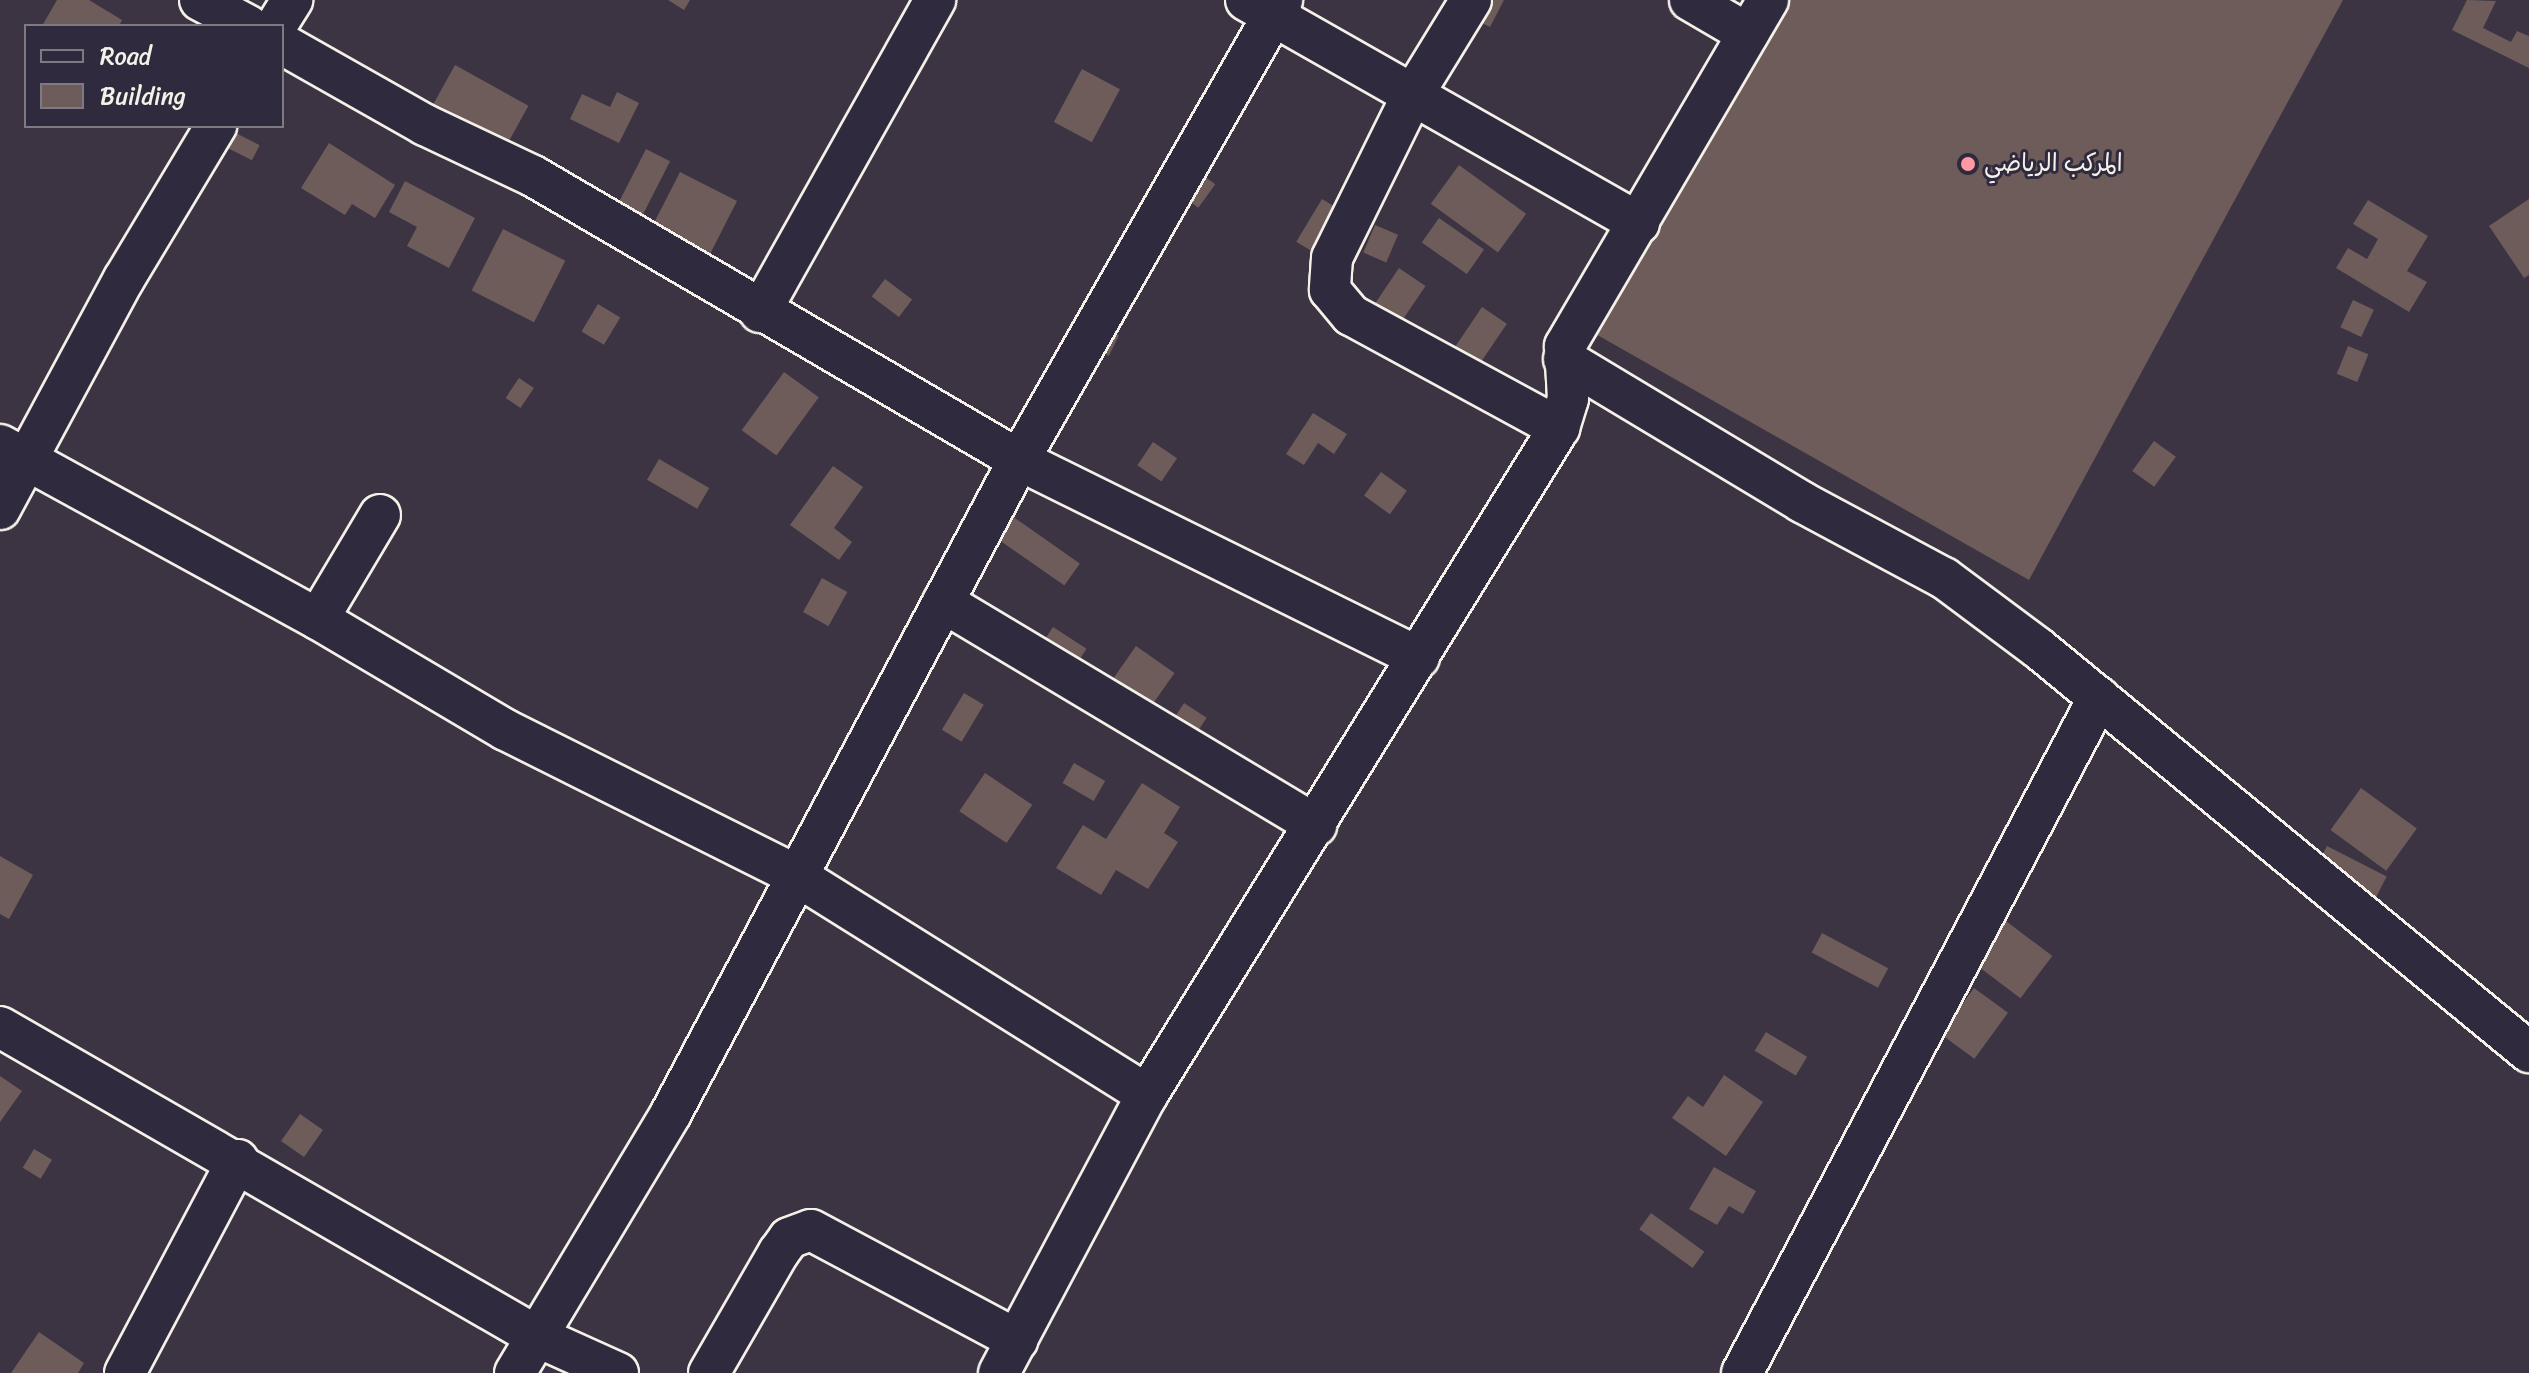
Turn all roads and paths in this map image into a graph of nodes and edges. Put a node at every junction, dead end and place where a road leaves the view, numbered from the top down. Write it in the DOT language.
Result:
graph roads {
  1 [pos="200,0"];
  2 [pos="292,0"];
  3 [pos="935,0"];
  4 [pos="1471,0"];
  5 [pos="1690,0"];
  6 [pos="1768,0"];
  7 [pos="1267,5"];
  8 [pos="245,24"];
  9 [pos="277,24"];
  10 [pos="1748,34"];
  11 [pos="284,45"];
  12 [pos="1411,98"];
  13 [pos="215,128"];
  14 [pos="1639,223"];
  15 [pos="760,312"];
  16 [pos="1564,359"];
  17 [pos="1559,428"];
  18 [pos="14,453"];
  19 [pos="1019,460"];
  20 [pos="0,509"];
  21 [pos="380,515"];
  22 [pos="943,602"];
  23 [pos="318,619"];
  24 [pos="1419,658"];
  25 [pos="2099,697"];
  26 [pos="1316,825"];
  27 [pos="797,876"];
  28 [pos="0,1027"];
  29 [pos="2529,1052"];
  30 [pos="1147,1095"];
  31 [pos="238,1160"];
  32 [pos="536,1336"];
  33 [pos="1008,1356"];
  34 [pos="125,1373"];
  35 [pos="515,1373"];
  36 [pos="618,1373"];
  37 [pos="709,1373"];
  38 [pos="1742,1373"];
  1 -- 8 [label="street"];
  2 -- 9 [label="street"];
  3 -- 15 [label="street"];
  4 -- 12 [label="street"];
  5 -- 10 [label="street"];
  6 -- 10 [label="street"];
  7 -- 12 [label="street"];
  7 -- 19 [label="street"];
  10 -- 14 [label="street"];
  11 -- 15 [label="street"];
  12 -- 14 [label="street"];
  12 -- 17 [label="street"];
  13 -- 18 [label="street"];
  14 -- 16 [label="street"];
  15 -- 19 [label="street"];
  16 -- 17 [label="street"];
  16 -- 25 [label="street"];
  17 -- 24 [label="street"];
  18 -- 20 [label="street"];
  18 -- 23 [label="street"];
  19 -- 22 [label="street"];
  19 -- 24 [label="street"];
  21 -- 23 [label="street"];
  22 -- 26 [label="street"];
  22 -- 27 [label="street"];
  23 -- 27 [label="street"];
  24 -- 26 [label="street"];
  25 -- 29 [label="street"];
  25 -- 38 [label="street"];
  26 -- 30 [label="street"];
  27 -- 30 [label="street"];
  27 -- 32 [label="street"];
  28 -- 31 [label="street"];
  30 -- 33 [label="street"];
  31 -- 32 [label="street"];
  31 -- 34 [label="street"];
  32 -- 35 [label="street"];
  32 -- 36 [label="street"];
  33 -- 37 [label="street"];
}
